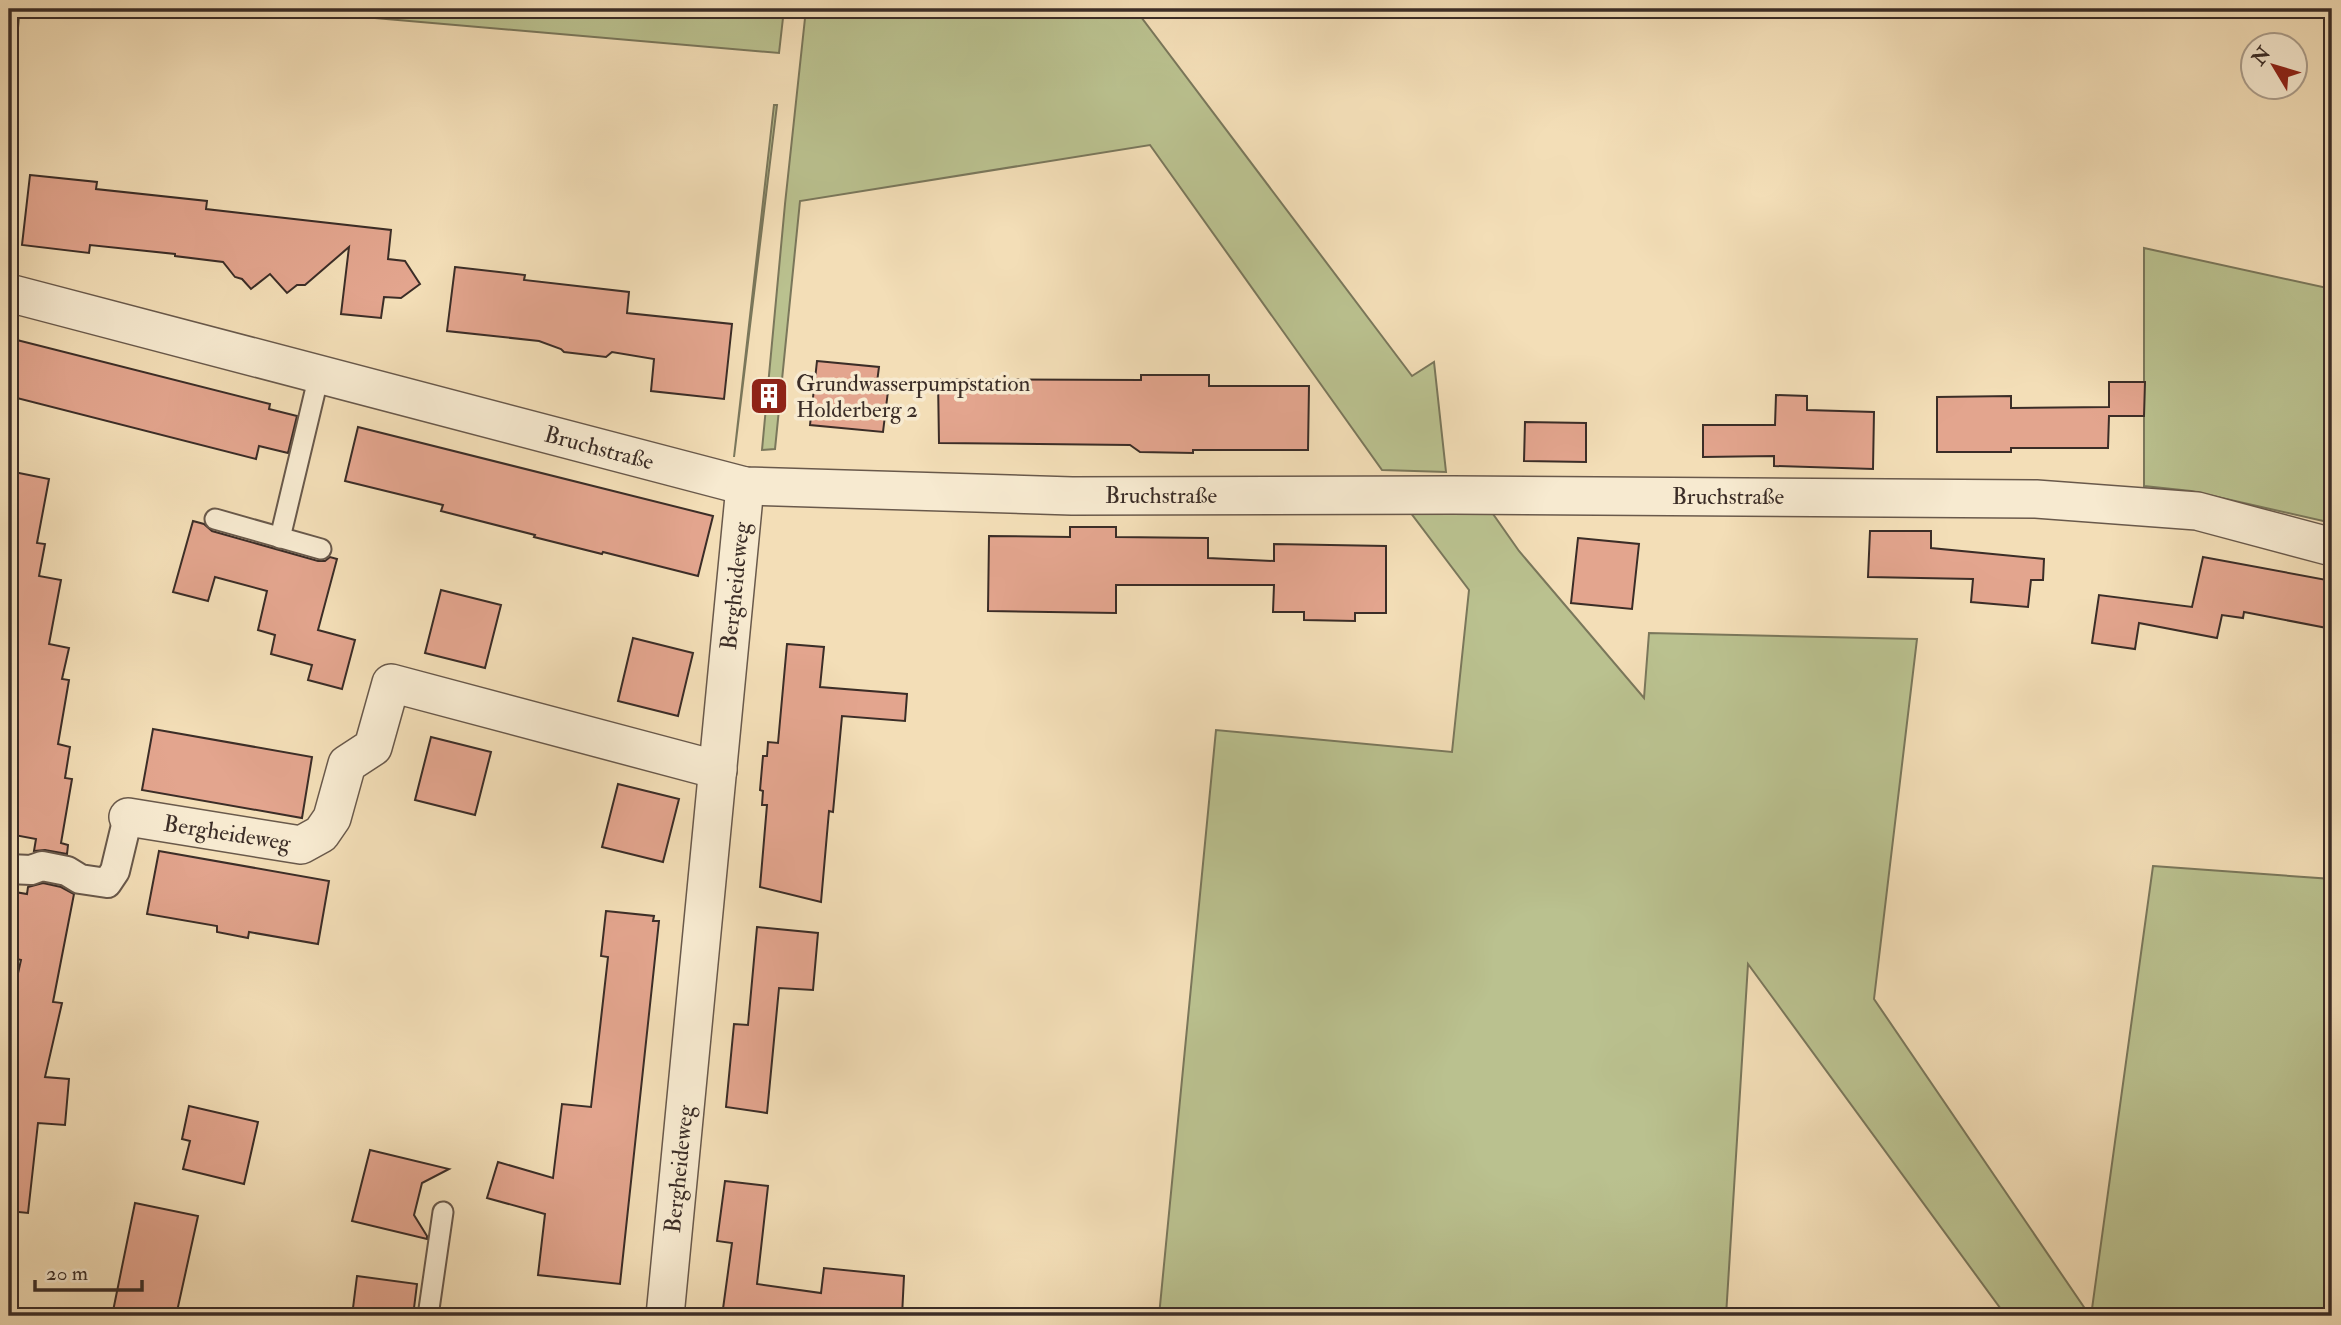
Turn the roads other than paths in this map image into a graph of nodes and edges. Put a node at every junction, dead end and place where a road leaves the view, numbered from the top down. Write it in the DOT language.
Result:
graph roads {
  1 [pos="9,293"];
  2 [pos="319,375"];
  3 [pos="745,486"];
  4 [pos="215,519"];
  5 [pos="280,538"];
  6 [pos="2332,547"];
  7 [pos="321,549"];
  8 [pos="718,770"];
  9 [pos="128,817"];
  10 [pos="9,869"];
  11 [pos="443,1212"];
  12 [pos="428,1316"];
  13 [pos="665,1316"];
  1 -- 2 [label="street, Bruchstraße"];
  2 -- 3 [label="street, Bruchstraße"];
  2 -- 5 [label="lane"];
  3 -- 6 [label="street, Bruchstraße"];
  3 -- 8 [label="street, Bergheideweg"];
  4 -- 5 [label="lane"];
  5 -- 7 [label="lane"];
  8 -- 9 [label="street, Bergheideweg"];
  8 -- 13 [label="street, Bergheideweg"];
  9 -- 10 [label="street, Bergheideweg"];
  11 -- 12 [label="lane"];
}
